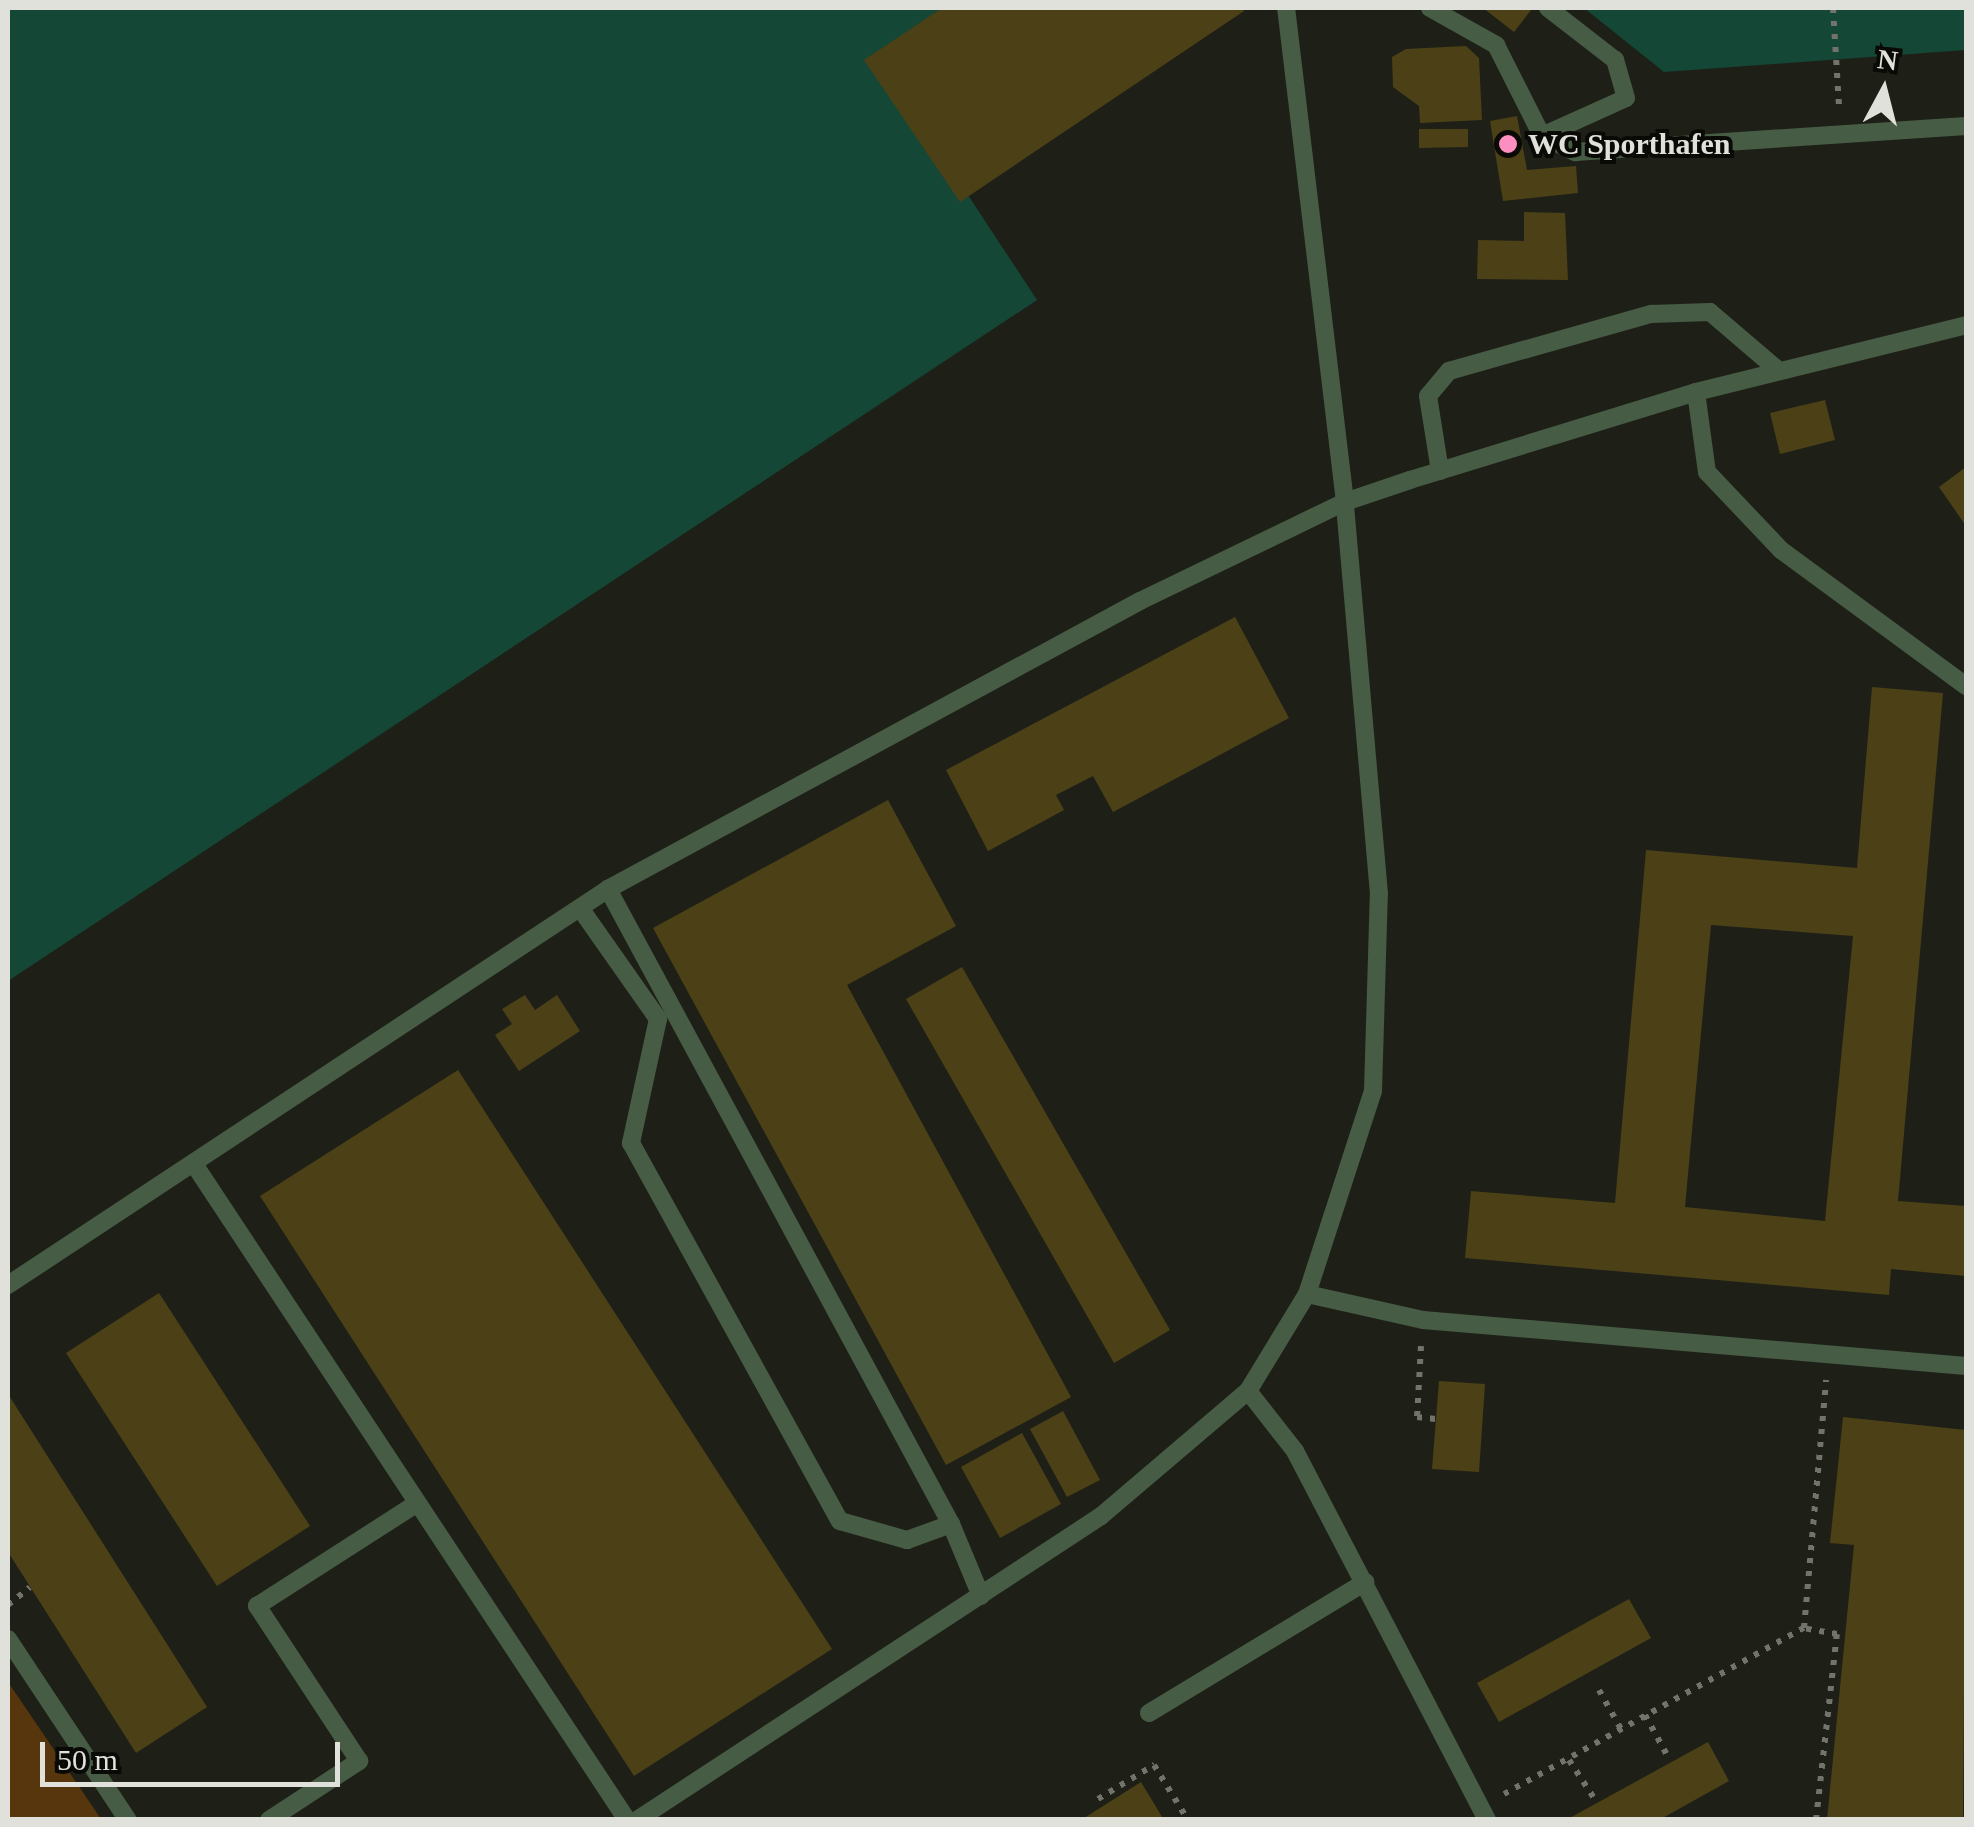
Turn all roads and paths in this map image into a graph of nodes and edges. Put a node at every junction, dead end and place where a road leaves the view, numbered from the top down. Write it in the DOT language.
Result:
graph roads {
  1 [pos="1286,8"];
  2 [pos="1430,8"];
  3 [pos="1548,8"];
  4 [pos="1833,8"];
  5 [pos="1840,112"];
  6 [pos="1966,126"];
  7 [pos="1542,136"];
  8 [pos="1966,324"];
  9 [pos="1778,370"];
  10 [pos="1696,392"];
  11 [pos="1440,471"];
  12 [pos="1345,502"];
  13 [pos="1966,686"];
  14 [pos="608,889"];
  15 [pos="580,908"];
  16 [pos="194,1164"];
  17 [pos="8,1286"];
  18 [pos="1307,1294"];
  19 [pos="1423,1320"];
  20 [pos="1828,1354"];
  21 [pos="1966,1366"];
  22 [pos="1248,1390"];
  23 [pos="1436,1419"];
  24 [pos="416,1504"];
  25 [pos="950,1524"];
  26 [pos="1365,1582"];
  27 [pos="30,1587"];
  28 [pos="981,1596"];
  29 [pos="8,1605"];
  30 [pos="1804,1628"];
  31 [pos="8,1639"];
  32 [pos="1599,1690"];
  33 [pos="1149,1712"];
  34 [pos="1644,1715"];
  35 [pos="1620,1728"];
  36 [pos="1668,1754"];
  37 [pos="1569,1760"];
  38 [pos="1594,1798"];
  39 [pos="1098,1800"];
  40 [pos="1484,1813"];
  41 [pos="128,1820"];
  42 [pos="269,1820"];
  43 [pos="626,1820"];
  44 [pos="637,1820"];
  45 [pos="1188,1820"];
  46 [pos="1816,1820"];
  1 -- 12 [label="lane"];
  2 -- 7 [label="lane"];
  3 -- 7 [label="lane"];
  4 -- 5 [label="path"];
  6 -- 7 [label="lane"];
  8 -- 9 [label="lane"];
  9 -- 10 [label="lane"];
  9 -- 11 [label="lane"];
  10 -- 11 [label="lane"];
  10 -- 13 [label="lane"];
  11 -- 12 [label="lane"];
  12 -- 14 [label="lane"];
  12 -- 18 [label="lane"];
  14 -- 15 [label="lane"];
  14 -- 25 [label="lane"];
  15 -- 16 [label="lane"];
  15 -- 25 [label="lane"];
  16 -- 17 [label="lane"];
  16 -- 24 [label="lane"];
  18 -- 19 [label="lane"];
  18 -- 22 [label="lane"];
  19 -- 20 [label="lane"];
  19 -- 23 [label="path"];
  20 -- 21 [label="lane"];
  20 -- 30 [label="path"];
  22 -- 26 [label="lane"];
  22 -- 28 [label="lane"];
  24 -- 42 [label="lane"];
  24 -- 43 [label="lane"];
  25 -- 28 [label="lane"];
  26 -- 33 [label="lane"];
  26 -- 40 [label="lane"];
  27 -- 29 [label="path"];
  28 -- 44 [label="lane"];
  30 -- 34 [label="path"];
  30 -- 46 [label="path"];
  31 -- 41 [label="lane"];
  32 -- 35 [label="path"];
  34 -- 35 [label="path"];
  34 -- 36 [label="path"];
  35 -- 37 [label="path"];
  37 -- 38 [label="path"];
  37 -- 40 [label="path"];
  39 -- 45 [label="path"];
}
